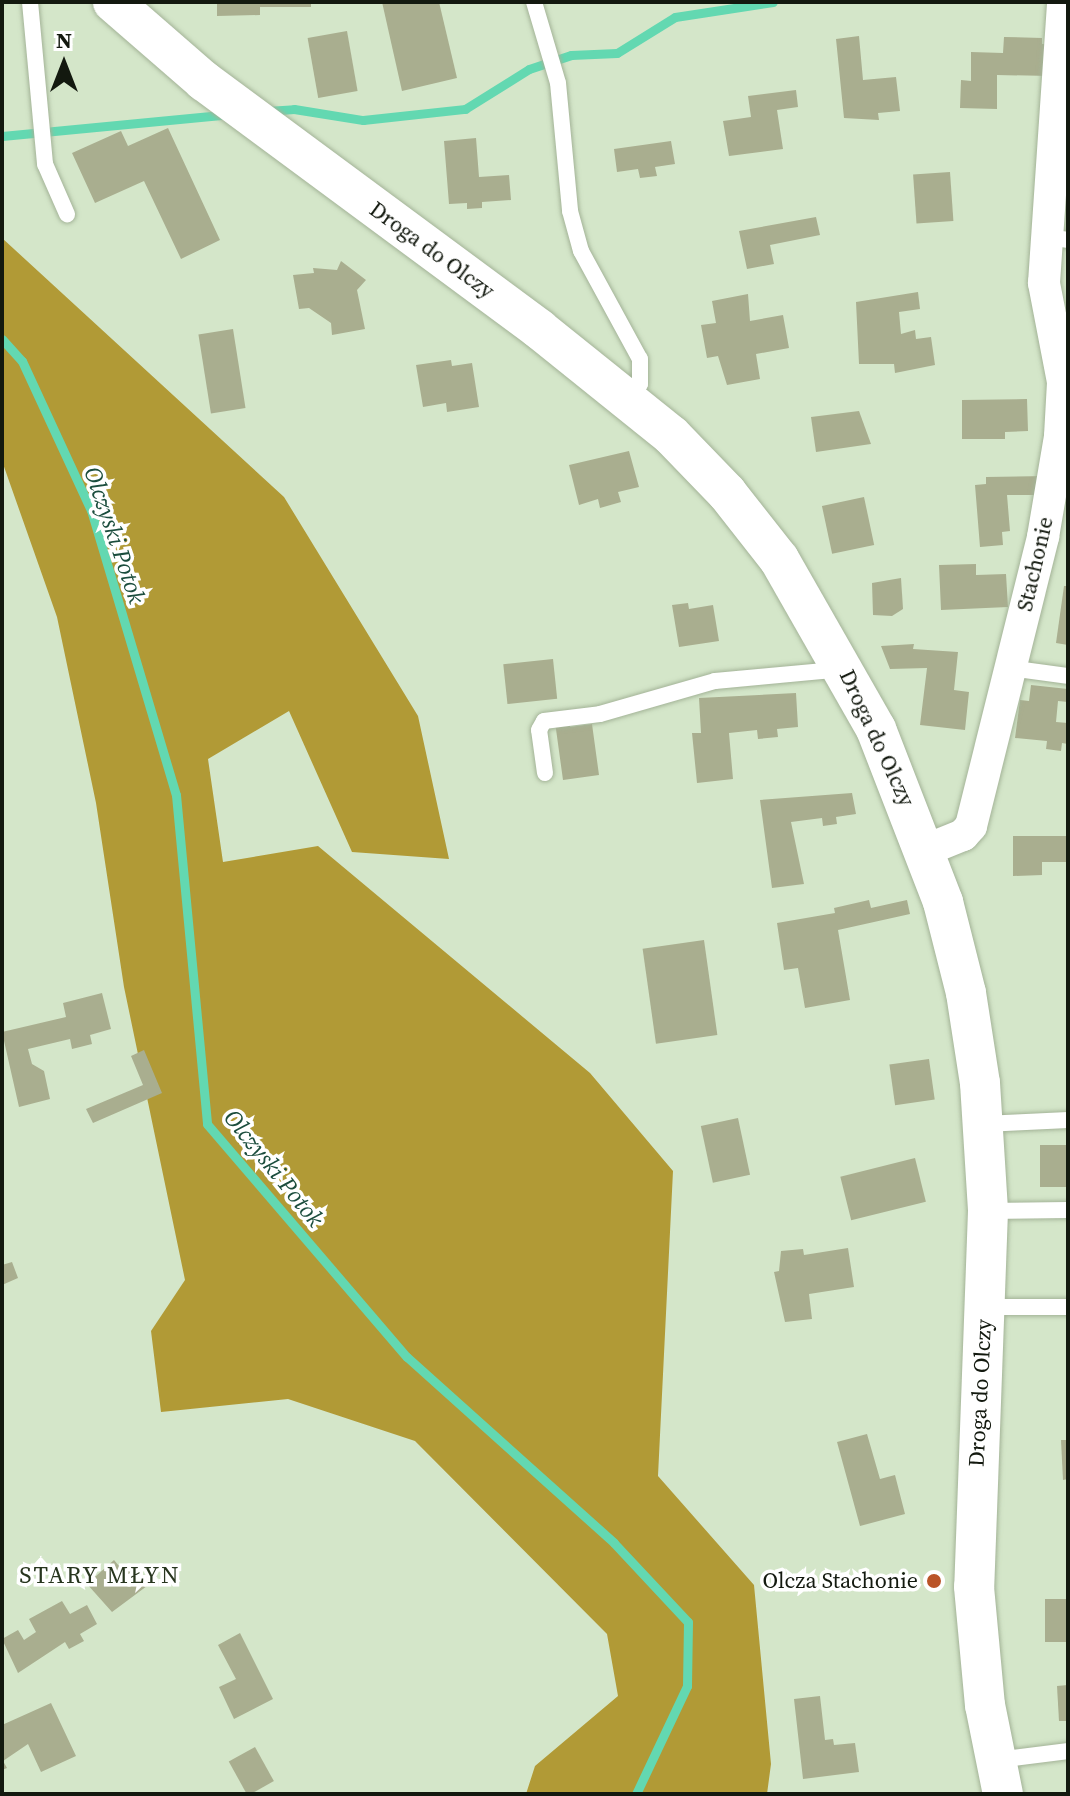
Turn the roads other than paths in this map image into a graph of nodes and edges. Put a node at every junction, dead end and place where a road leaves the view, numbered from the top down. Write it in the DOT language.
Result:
graph roads {
  1 [pos="30,2"];
  2 [pos="113,2"];
  3 [pos="534,2"];
  4 [pos="1063,2"];
  5 [pos="1061,153"];
  6 [pos="67,214"];
  7 [pos="1058,239"];
  8 [pos="1066,382"];
  9 [pos="629,398"];
  10 [pos="842,663"];
  11 [pos="1009,668"];
  12 [pos="1068,676"];
  13 [pos="545,773"];
  14 [pos="926,850"];
  15 [pos="1068,1120"];
  16 [pos="984,1124"];
  17 [pos="1068,1210"];
  18 [pos="988,1211"];
  19 [pos="984,1307"];
  20 [pos="1068,1307"];
  21 [pos="1068,1751"];
  22 [pos="999,1777"];
  1 -- 6 [label="lane"];
  2 -- 9 [label="street, Droga do Olczy"];
  3 -- 9 [label="lane"];
  4 -- 5 [label="street, Stachonie"];
  5 -- 7 [label="street, Stachonie"];
  7 -- 8 [label="street, Stachonie"];
  8 -- 11 [label="street, Stachonie"];
  9 -- 10 [label="street, Droga do Olczy"];
  10 -- 13 [label="lane"];
  10 -- 14 [label="street, Droga do Olczy"];
  11 -- 12 [label="lane"];
  11 -- 14 [label="street, Stachonie"];
  14 -- 16 [label="street, Droga do Olczy"];
  15 -- 16 [label="lane"];
  16 -- 18 [label="street, Droga do Olczy"];
  17 -- 18 [label="lane"];
  18 -- 19 [label="street, Droga do Olczy"];
  19 -- 20 [label="lane"];
  19 -- 22 [label="street, Droga do Olczy"];
  21 -- 22 [label="lane"];
}
